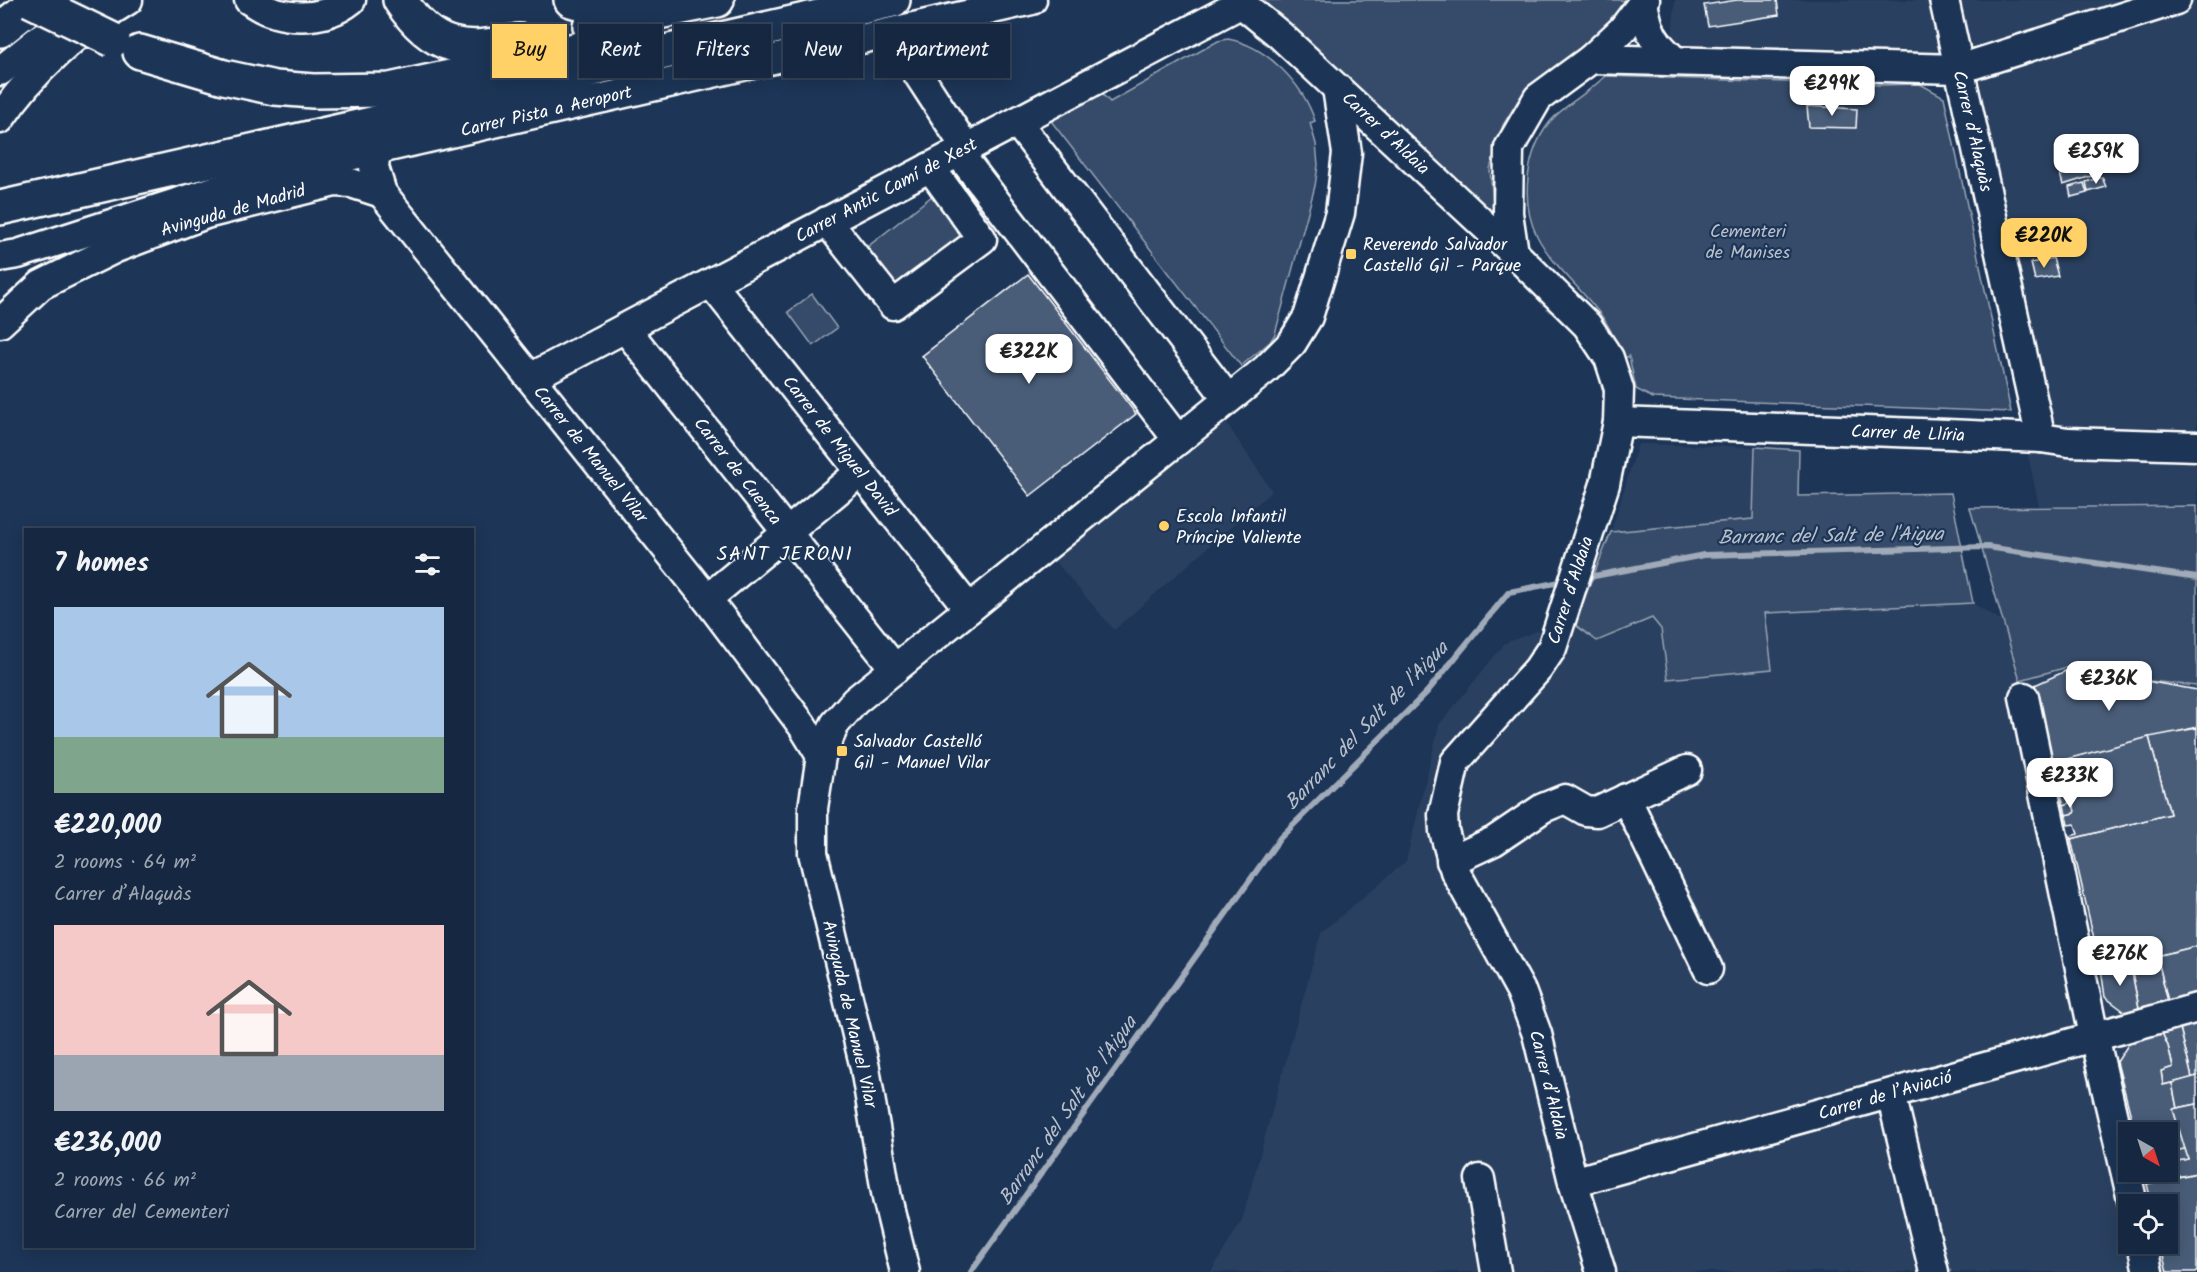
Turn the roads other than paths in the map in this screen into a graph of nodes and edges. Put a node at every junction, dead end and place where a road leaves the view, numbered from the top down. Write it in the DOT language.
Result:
graph roads {
  1 [pos="30,0"];
  2 [pos="38,0"];
  3 [pos="89,0"];
  4 [pos="128,0"];
  5 [pos="249,0"];
  6 [pos="351,0"];
  7 [pos="400,0"];
  8 [pos="571,0"];
  9 [pos="717,0"];
  10 [pos="796,0"];
  11 [pos="893,0"];
  12 [pos="1032,0"];
  13 [pos="1944,0"];
  14 [pos="2176,0"];
  15 [pos="1240,1"];
  16 [pos="1644,2"];
  17 [pos="649,14"];
  18 [pos="933,24"];
  19 [pos="0,30"];
  20 [pos="875,38"];
  21 [pos="127,46"];
  22 [pos="662,52"];
  23 [pos="1591,59"];
  24 [pos="1675,61"];
  25 [pos="579,68"];
  26 [pos="1959,69"];
  27 [pos="0,71"];
  28 [pos="579,74"];
  29 [pos="919,78"];
  30 [pos="1337,88"];
  31 [pos="0,119"];
  32 [pos="1017,122"];
  33 [pos="376,149"];
  34 [pos="962,150"];
  35 [pos="930,167"];
  36 [pos="382,194"];
  37 [pos="0,208"];
  38 [pos="827,222"];
  39 [pos="1514,253"];
  40 [pos="0,258"];
  41 [pos="711,283"];
  42 [pos="0,323"];
  43 [pos="632,337"];
  44 [pos="530,378"];
  45 [pos="1228,399"];
  46 [pos="1618,422"];
  47 [pos="2041,438"];
  48 [pos="1178,440"];
  49 [pos="2197,446"];
  50 [pos="860,472"];
  51 [pos="786,532"];
  52 [pos="707,599"];
  53 [pos="969,609"];
  54 [pos="895,669"];
  55 [pos="2024,697"];
  56 [pos="821,756"];
  57 [pos="1687,770"];
  58 [pos="1626,798"];
  59 [pos="1451,861"];
  60 [pos="1708,969"];
  61 [pos="2197,1008"];
  62 [pos="2094,1036"];
  63 [pos="1892,1094"];
  64 [pos="1479,1179"];
  65 [pos="1573,1182"];
  66 [pos="2131,1194"];
  67 [pos="2144,1254"];
  68 [pos="905,1272"];
  69 [pos="1496,1272"];
  70 [pos="1601,1272"];
  71 [pos="1934,1272"];
  72 [pos="2148,1272"];
  1 -- 21 [label="highway, bridge"];
  2 -- 19 [label="highway"];
  3 -- 27 [label="street"];
  4 -- 31 [label="street"];
  5 -- 6 [label="street"];
  7 -- 17 [label="highway"];
  8 -- 17 [label="highway"];
  9 -- 17 [label="highway"];
  10 -- 21 [label="highway"];
  11 -- 22 [label="highway"];
  12 -- 18 [label="street, Carrer Pista a Aeroport"];
  13 -- 26 [label="street, Carrer d’Alaquàs"];
  14 -- 26 [label="street"];
  15 -- 30 [label="street, Carrer d’Aldaia"];
  15 -- 32 [label="street, Carrer Antic Camí de Xest"];
  16 -- 23 [label="street"];
  16 -- 24 [label="street"];
  20 -- 33 [label="street, Carrer Pista a Aeroport"];
  21 -- 25 [label="highway"];
  23 -- 24 [label="street"];
  23 -- 39 [label="street"];
  24 -- 26 [label="street"];
  26 -- 47 [label="street, Carrer d’Alaquàs"];
  28 -- 37 [label="highway"];
  29 -- 34 [label="street"];
  30 -- 39 [label="street, Carrer d’Aldaia"];
  30 -- 45 [label="street, Avinguda de Manuel Vilar"];
  32 -- 34 [label="street, Carrer Antic Camí de Xest"];
  32 -- 45 [label="street"];
  33 -- 36 [label="street, Carrer de Manuel Vilar"];
  33 -- 40 [label="street, Avinguda de Madrid"];
  34 -- 35 [label="street, Carrer Antic Camí de Xest"];
  34 -- 48 [label="street"];
  35 -- 38 [label="street, Carrer Antic Camí de Xest"];
  35 -- 38 [label="street"];
  36 -- 42 [label="street, Avinguda de Madrid"];
  36 -- 44 [label="street, Carrer de Manuel Vilar"];
  38 -- 41 [label="street, Carrer Antic Camí de Xest"];
  39 -- 46 [label="street, Carrer d’Aldaia"];
  41 -- 43 [label="street, Carrer Antic Camí de Xest"];
  41 -- 50 [label="street, Carrer de Miguel David"];
  43 -- 44 [label="street"];
  43 -- 51 [label="street, Carrer de Cuenca"];
  44 -- 52 [label="street, Carrer de Manuel Vilar"];
  45 -- 48 [label="street, Avinguda de Manuel Vilar"];
  46 -- 47 [label="street, Carrer de Llíria"];
  46 -- 59 [label="street, Carrer d’Aldaia"];
  47 -- 49 [label="street, Carrer de Llíria"];
  48 -- 53 [label="street, Avinguda de Manuel Vilar"];
  50 -- 51 [label="street"];
  50 -- 53 [label="street, Carrer de Miguel David"];
  51 -- 52 [label="street"];
  51 -- 54 [label="street, Carrer de Cuenca"];
  52 -- 56 [label="street, Carrer de Manuel Vilar"];
  53 -- 54 [label="street, Avinguda de Manuel Vilar"];
  54 -- 56 [label="street, Avinguda de Manuel Vilar"];
  55 -- 62 [label="street"];
  56 -- 68 [label="street, Avinguda de Manuel Vilar"];
  57 -- 58 [label="street"];
  58 -- 59 [label="street"];
  58 -- 60 [label="street"];
  59 -- 65 [label="street, Carrer d’Aldaia"];
  61 -- 62 [label="street, Carrer de l’Aviació"];
  62 -- 63 [label="street, Carrer de l’Aviació"];
  62 -- 66 [label="street"];
  63 -- 65 [label="street, Carrer de l’Aviació"];
  63 -- 71 [label="street"];
  64 -- 69 [label="street"];
  65 -- 70 [label="street, Carrer d’Aldaia"];
  67 -- 72 [label="street"];
}
